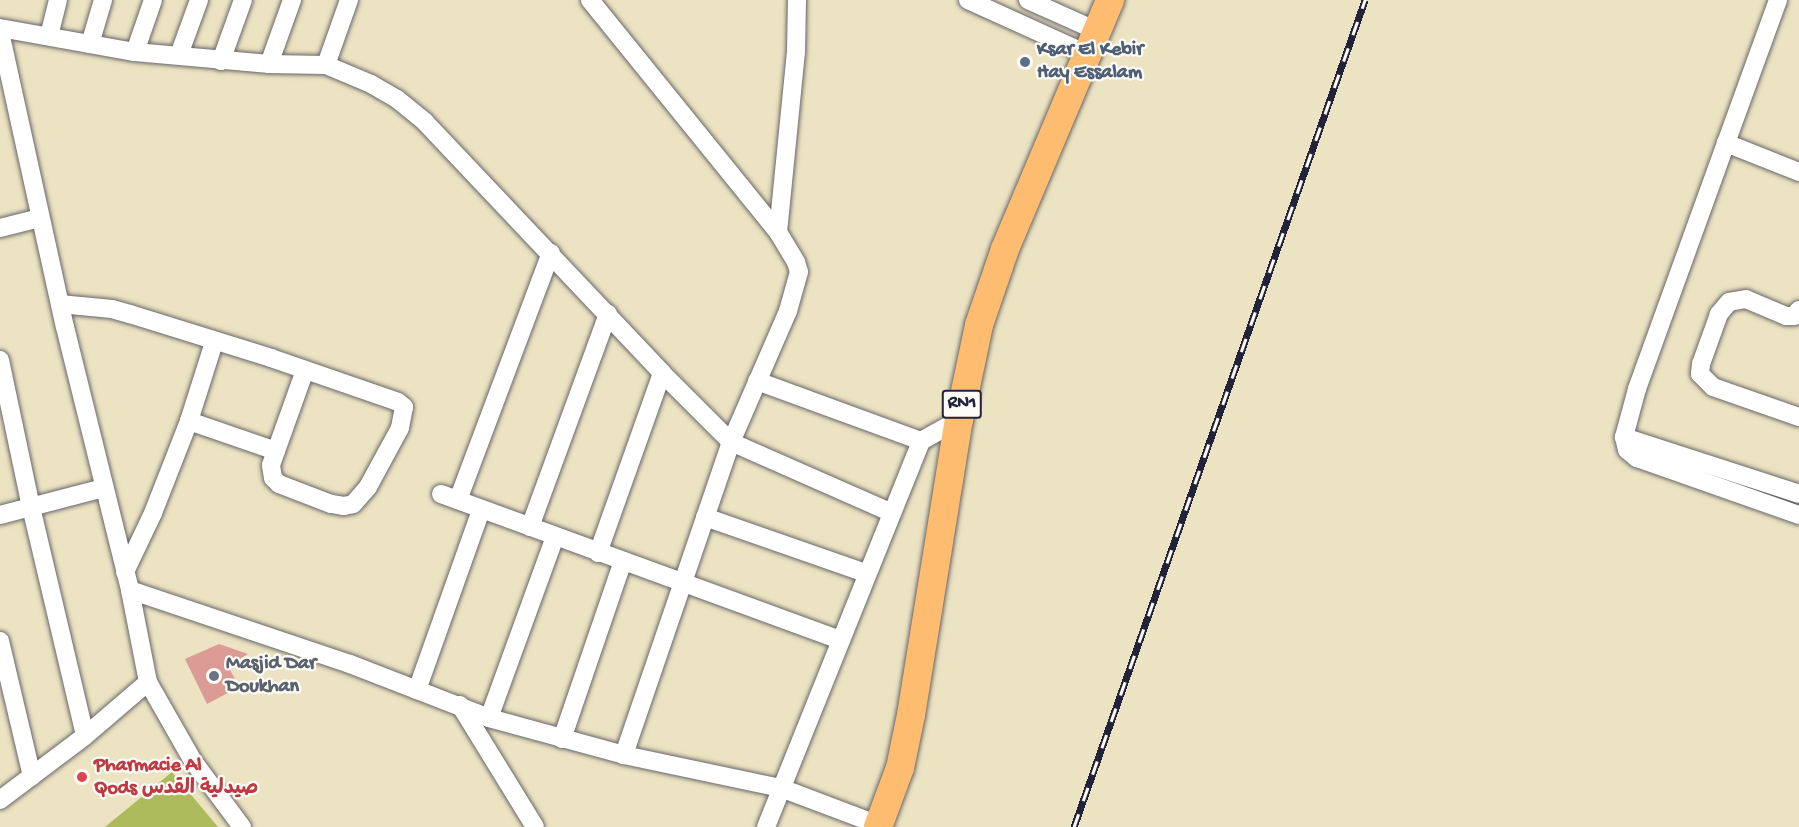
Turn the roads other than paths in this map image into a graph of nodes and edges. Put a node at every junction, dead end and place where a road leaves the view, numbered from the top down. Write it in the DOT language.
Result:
graph roads {
  1 [pos="58,0"];
  2 [pos="103,0"];
  3 [pos="153,0"];
  4 [pos="199,0"];
  5 [pos="243,0"];
  6 [pos="292,0"];
  7 [pos="349,0"];
  8 [pos="590,0"];
  9 [pos="797,0"];
  10 [pos="968,0"];
  11 [pos="1028,0"];
  12 [pos="1110,0"];
  13 [pos="1778,0"];
  14 [pos="0,30"];
  15 [pos="48,36"];
  16 [pos="1092,42"];
  17 [pos="90,44"];
  18 [pos="135,52"];
  19 [pos="179,55"];
  20 [pos="221,61"];
  21 [pos="269,64"];
  22 [pos="327,65"];
  23 [pos="1726,143"];
  24 [pos="1799,172"];
  25 [pos="40,218"];
  26 [pos="0,228"];
  27 [pos="778,231"];
  28 [pos="551,253"];
  29 [pos="60,304"];
  30 [pos="1799,310"];
  31 [pos="608,314"];
  32 [pos="214,342"];
  33 [pos="0,360"];
  34 [pos="305,370"];
  35 [pos="662,372"];
  36 [pos="757,381"];
  37 [pos="1799,417"];
  38 [pos="958,420"];
  39 [pos="189,421"];
  40 [pos="1624,437"];
  41 [pos="921,441"];
  42 [pos="731,442"];
  43 [pos="276,451"];
  44 [pos="104,488"];
  45 [pos="1799,494"];
  46 [pos="31,507"];
  47 [pos="481,510"];
  48 [pos="891,512"];
  49 [pos="0,514"];
  50 [pos="1799,514"];
  51 [pos="705,517"];
  52 [pos="530,527"];
  53 [pos="555,537"];
  54 [pos="598,553"];
  55 [pos="623,561"];
  56 [pos="125,572"];
  57 [pos="866,573"];
  58 [pos="682,582"];
  59 [pos="130,590"];
  60 [pos="840,640"];
  61 [pos="0,641"];
  62 [pos="148,682"];
  63 [pos="417,690"];
  64 [pos="460,705"];
  65 [pos="489,718"];
  66 [pos="85,736"];
  67 [pos="562,739"];
  68 [pos="624,755"];
  69 [pos="32,776"];
  70 [pos="781,788"];
  71 [pos="0,800"];
  72 [pos="878,826"];
  73 [pos="242,827"];
  74 [pos="535,827"];
  75 [pos="766,827"];
  1 -- 15 [label="street"];
  2 -- 17 [label="street"];
  3 -- 18 [label="street"];
  4 -- 19 [label="street"];
  5 -- 20 [label="street"];
  6 -- 21 [label="street"];
  7 -- 22 [label="street"];
  8 -- 27 [label="street"];
  9 -- 27 [label="street"];
  10 -- 16 [label="street"];
  11 -- 16 [label="street"];
  12 -- 16 [label="main road, RN1"];
  13 -- 23 [label="street"];
  14 -- 15 [label="street"];
  14 -- 25 [label="street"];
  15 -- 17 [label="street"];
  16 -- 38 [label="main road, RN1"];
  17 -- 18 [label="street"];
  18 -- 19 [label="street"];
  19 -- 20 [label="street"];
  20 -- 21 [label="street"];
  21 -- 22 [label="street"];
  22 -- 28 [label="street"];
  23 -- 24 [label="street"];
  23 -- 40 [label="street"];
  25 -- 26 [label="street"];
  25 -- 29 [label="street"];
  27 -- 36 [label="street"];
  28 -- 31 [label="street"];
  28 -- 47 [label="street"];
  29 -- 32 [label="street"];
  29 -- 44 [label="street"];
  30 -- 37 [label="street"];
  31 -- 35 [label="street"];
  31 -- 52 [label="street"];
  32 -- 34 [label="street"];
  32 -- 39 [label="street"];
  33 -- 46 [label="street"];
  34 -- 43 [label="street"];
  34 -- 43 [label="street"];
  35 -- 42 [label="street"];
  35 -- 54 [label="street"];
  36 -- 41 [label="street"];
  36 -- 42 [label="street"];
  38 -- 41 [label="street"];
  38 -- 72 [label="main road, RN1"];
  39 -- 43 [label="street"];
  39 -- 56 [label="street"];
  40 -- 45 [label="street"];
  40 -- 50 [label="street"];
  41 -- 48 [label="street"];
  42 -- 48 [label="street"];
  42 -- 51 [label="street"];
  44 -- 46 [label="street"];
  44 -- 56 [label="street"];
  46 -- 49 [label="street"];
  46 -- 66 [label="street"];
  47 -- 52 [label="street"];
  47 -- 63 [label="street"];
  48 -- 57 [label="street"];
  51 -- 57 [label="street"];
  51 -- 58 [label="street"];
  52 -- 53 [label="street"];
  53 -- 54 [label="street"];
  53 -- 65 [label="street"];
  54 -- 55 [label="street"];
  55 -- 58 [label="street"];
  55 -- 67 [label="street"];
  56 -- 59 [label="street"];
  57 -- 60 [label="street"];
  58 -- 60 [label="street"];
  58 -- 68 [label="street"];
  59 -- 62 [label="street"];
  59 -- 63 [label="street"];
  60 -- 70 [label="street"];
  61 -- 69 [label="street"];
  62 -- 66 [label="street"];
  62 -- 73 [label="street"];
  63 -- 64 [label="street"];
  64 -- 65 [label="street"];
  64 -- 74 [label="street"];
  65 -- 67 [label="street"];
  66 -- 69 [label="street"];
  67 -- 68 [label="street"];
  68 -- 70 [label="street"];
  69 -- 71 [label="street"];
  70 -- 72 [label="street"];
  70 -- 75 [label="street"];
}
